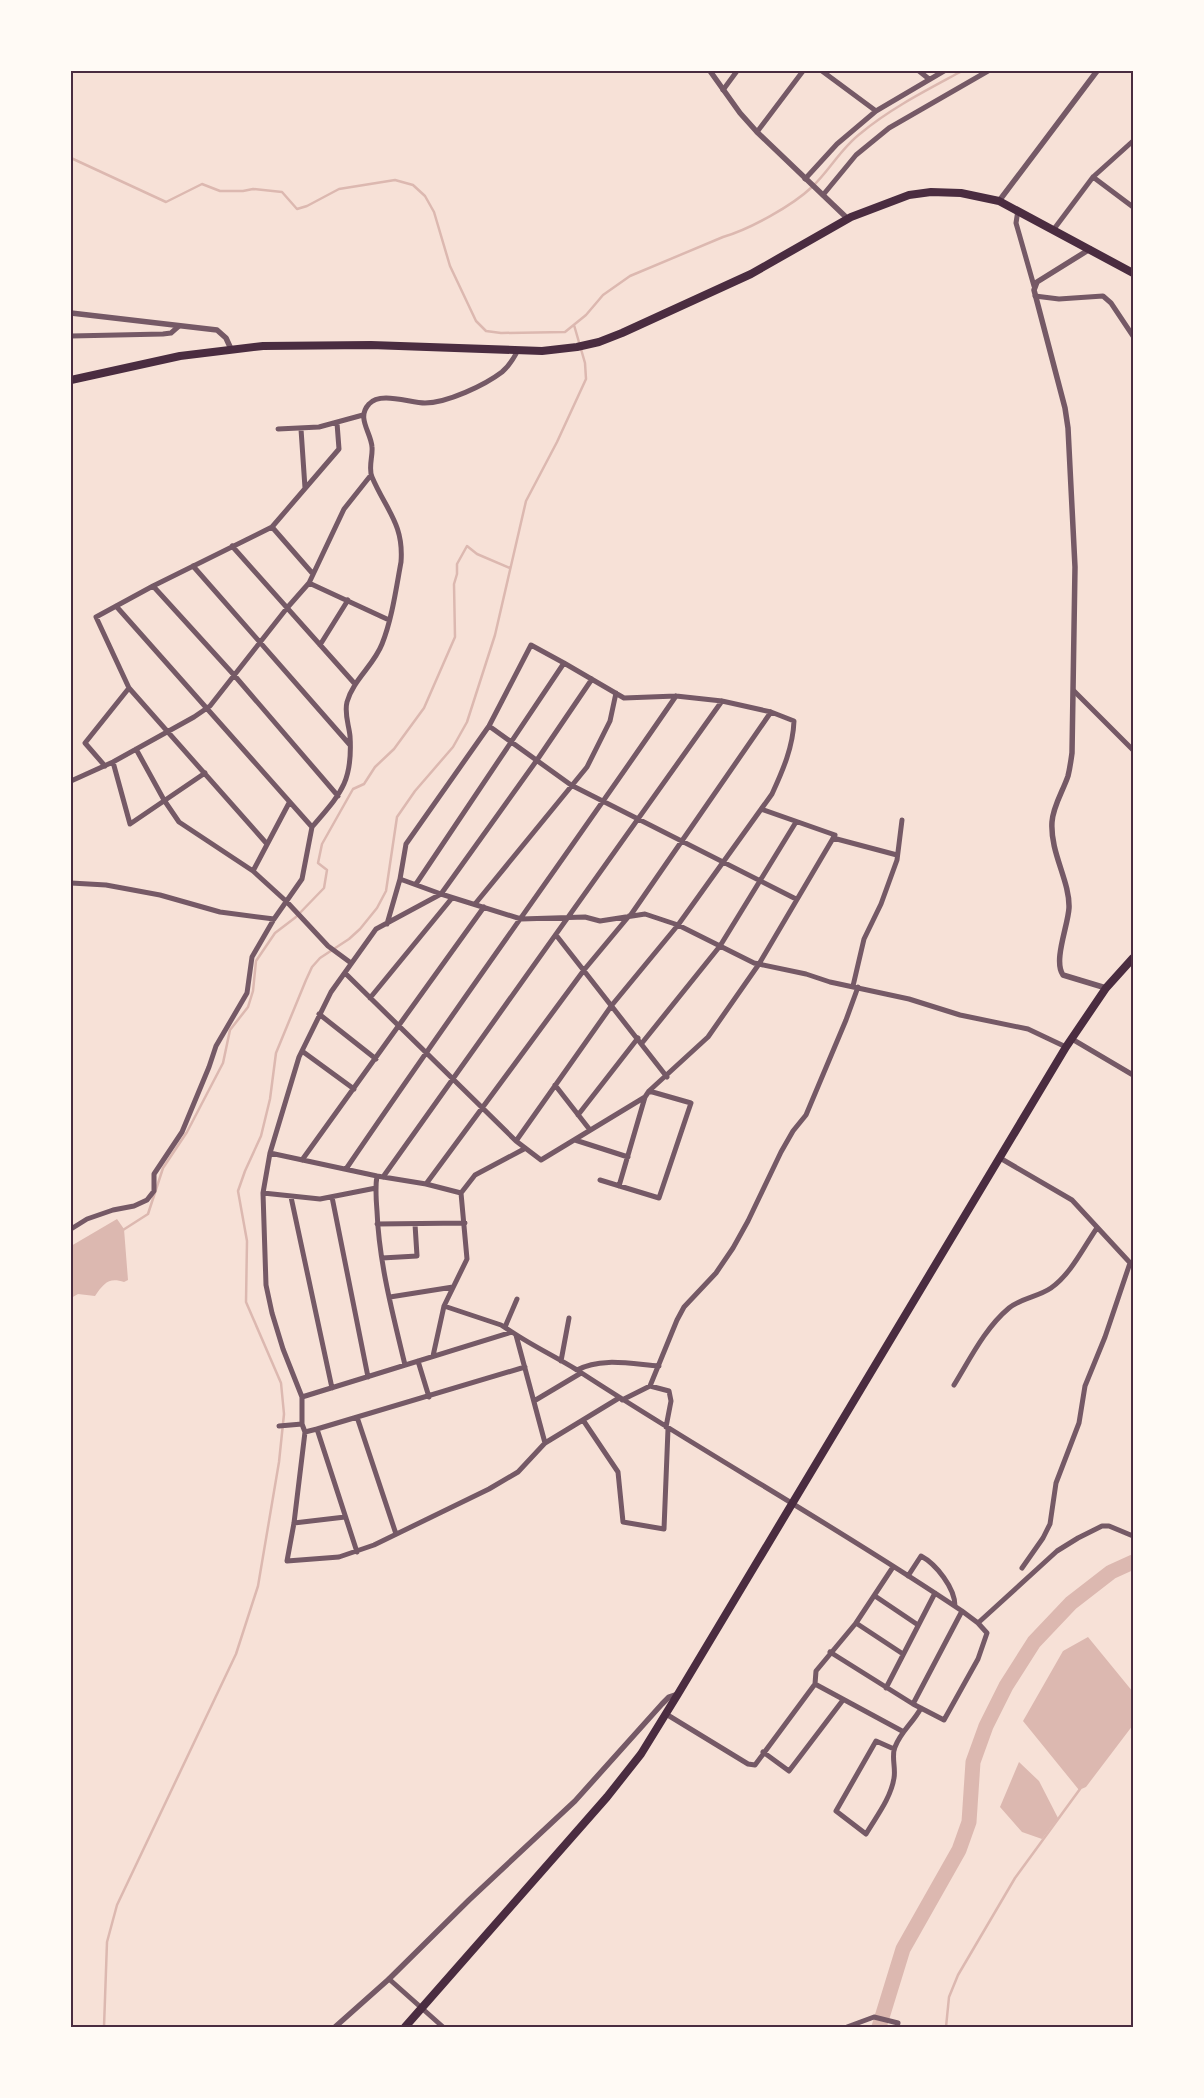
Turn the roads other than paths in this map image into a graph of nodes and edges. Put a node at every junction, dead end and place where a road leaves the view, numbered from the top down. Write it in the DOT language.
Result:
graph roads {
  1 [pos="710,71"];
  2 [pos="737,71"];
  3 [pos="803,71"];
  4 [pos="822,71"];
  5 [pos="919,71"];
  6 [pos="944,71"];
  7 [pos="988,71"];
  8 [pos="1098,71"];
  9 [pos="929,79"];
  10 [pos="723,90"];
  11 [pos="876,111"];
  12 [pos="757,132"];
  13 [pos="1133,141"];
  14 [pos="1093,177"];
  15 [pos="805,179"];
  16 [pos="823,195"];
  17 [pos="999,201"];
  18 [pos="1133,207"];
  19 [pos="1018,210"];
  20 [pos="848,219"];
  21 [pos="1054,229"];
  22 [pos="1090,250"];
  23 [pos="1133,273"];
  24 [pos="1034,286"];
  25 [pos="1035,296"];
  26 [pos="71,312"];
  27 [pos="179,326"];
  28 [pos="71,336"];
  29 [pos="1133,336"];
  30 [pos="231,349"];
  31 [pos="518,350"];
  32 [pos="71,380"];
  33 [pos="363,415"];
  34 [pos="337,423"];
  35 [pos="278,429"];
  36 [pos="301,429"];
  37 [pos="371,475"];
  38 [pos="305,488"];
  39 [pos="272,527"];
  40 [pos="232,546"];
  41 [pos="193,566"];
  42 [pos="313,574"];
  43 [pos="309,583"];
  44 [pos="154,586"];
  45 [pos="348,600"];
  46 [pos="116,606"];
  47 [pos="287,608"];
  48 [pos="389,620"];
  49 [pos="261,642"];
  50 [pos="320,645"];
  51 [pos="564,664"];
  52 [pos="234,675"];
  53 [pos="592,679"];
  54 [pos="356,684"];
  55 [pos="129,688"];
  56 [pos="1074,691"];
  57 [pos="616,693"];
  58 [pos="676,696"];
  59 [pos="722,701"];
  60 [pos="207,709"];
  61 [pos="771,712"];
  62 [pos="489,726"];
  63 [pos="168,731"];
  64 [pos="511,742"];
  65 [pos="350,746"];
  66 [pos="136,750"];
  67 [pos="1133,750"];
  68 [pos="537,760"];
  69 [pos="113,762"];
  70 [pos="105,766"];
  71 [pos="205,773"];
  72 [pos="71,781"];
  73 [pos="571,785"];
  74 [pos="338,796"];
  75 [pos="164,800"];
  76 [pos="603,802"];
  77 [pos="289,803"];
  78 [pos="761,809"];
  79 [pos="638,819"];
  80 [pos="902,820"];
  81 [pos="796,822"];
  82 [pos="312,826"];
  83 [pos="833,838"];
  84 [pos="682,842"];
  85 [pos="267,844"];
  86 [pos="897,855"];
  87 [pos="722,862"];
  88 [pos="253,871"];
  89 [pos="400,879"];
  90 [pos="760,881"];
  91 [pos="71,883"];
  92 [pos="416,884"];
  93 [pos="441,894"];
  94 [pos="452,898"];
  95 [pos="796,899"];
  96 [pos="287,902"];
  97 [pos="475,904"];
  98 [pos="484,907"];
  99 [pos="630,916"];
  100 [pos="569,917"];
  101 [pos="274,919"];
  102 [pos="521,919"];
  103 [pos="387,924"];
  104 [pos="678,924"];
  105 [pos="556,935"];
  106 [pos="720,946"];
  107 [pos="1133,958"];
  108 [pos="351,963"];
  109 [pos="759,964"];
  110 [pos="584,970"];
  111 [pos="345,973"];
  112 [pos="856,987"];
  113 [pos="1106,988"];
  114 [pos="370,998"];
  115 [pos="612,1005"];
  116 [pos="319,1014"];
  117 [pos="399,1026"];
  118 [pos="638,1038"];
  119 [pos="1072,1038"];
  120 [pos="642,1043"];
  121 [pos="1066,1047"];
  122 [pos="302,1051"];
  123 [pos="425,1052"];
  124 [pos="376,1059"];
  125 [pos="1133,1075"];
  126 [pos="667,1077"];
  127 [pos="453,1079"];
  128 [pos="555,1085"];
  129 [pos="354,1089"];
  130 [pos="649,1091"];
  131 [pos="645,1097"];
  132 [pos="482,1107"];
  133 [pos="578,1114"];
  134 [pos="590,1130"];
  135 [pos="575,1140"];
  136 [pos="516,1141"];
  137 [pos="524,1149"];
  138 [pos="270,1153"];
  139 [pos="628,1157"];
  140 [pos="1000,1158"];
  141 [pos="302,1160"];
  142 [pos="346,1169"];
  143 [pos="380,1176"];
  144 [pos="600,1180"];
  145 [pos="426,1184"];
  146 [pos="619,1186"];
  147 [pos="376,1188"];
  148 [pos="263,1192"];
  149 [pos="461,1193"];
  150 [pos="291,1197"];
  151 [pos="332,1197"];
  152 [pos="465,1223"];
  153 [pos="377,1224"];
  154 [pos="415,1224"];
  155 [pos="1097,1228"];
  156 [pos="71,1229"];
  157 [pos="382,1258"];
  158 [pos="1131,1264"];
  159 [pos="453,1287"];
  160 [pos="390,1297"];
  161 [pos="516,1299"];
  162 [pos="444,1306"];
  163 [pos="569,1318"];
  164 [pos="505,1327"];
  165 [pos="514,1333"];
  166 [pos="433,1356"];
  167 [pos="418,1361"];
  168 [pos="561,1361"];
  169 [pos="404,1366"];
  170 [pos="658,1366"];
  171 [pos="525,1367"];
  172 [pos="579,1372"];
  173 [pos="368,1377"];
  174 [pos="954,1385"];
  175 [pos="650,1386"];
  176 [pos="332,1388"];
  177 [pos="429,1396"];
  178 [pos="302,1398"];
  179 [pos="621,1399"];
  180 [pos="534,1401"];
  181 [pos="357,1417"];
  182 [pos="583,1420"];
  183 [pos="302,1424"];
  184 [pos="279,1426"];
  185 [pos="667,1428"];
  186 [pos="318,1429"];
  187 [pos="305,1432"];
  188 [pos="546,1443"];
  189 [pos="791,1504"];
  190 [pos="345,1517"];
  191 [pos="294,1523"];
  192 [pos="396,1534"];
  193 [pos="1133,1536"];
  194 [pos="357,1552"];
  195 [pos="893,1567"];
  196 [pos="1022,1568"];
  197 [pos="908,1576"];
  198 [pos="935,1593"];
  199 [pos="875,1596"];
  200 [pos="955,1606"];
  201 [pos="962,1610"];
  202 [pos="978,1622"];
  203 [pos="856,1623"];
  204 [pos="918,1625"];
  205 [pos="830,1652"];
  206 [pos="903,1654"];
  207 [pos="815,1684"];
  208 [pos="886,1688"];
  209 [pos="678,1694"];
  210 [pos="843,1700"];
  211 [pos="913,1704"];
  212 [pos="921,1708"];
  213 [pos="666,1714"];
  214 [pos="902,1731"];
  215 [pos="894,1749"];
  216 [pos="763,1752"];
  217 [pos="389,1979"];
  218 [pos="421,2008"];
  219 [pos="335,2027"];
  220 [pos="405,2027"];
  221 [pos="443,2027"];
  222 [pos="848,2027"];
  223 [pos="897,2027"];
  1 -- 10 [label="street"];
  2 -- 10 [label="street"];
  3 -- 12 [label="street"];
  4 -- 11 [label="street"];
  5 -- 9 [label="street"];
  6 -- 9 [label="street"];
  7 -- 16 [label="street"];
  8 -- 17 [label="street"];
  9 -- 11 [label="street"];
  10 -- 12 [label="street"];
  11 -- 15 [label="street"];
  12 -- 15 [label="street"];
  13 -- 14 [label="street"];
  14 -- 18 [label="street"];
  14 -- 21 [label="street"];
  15 -- 16 [label="street"];
  16 -- 20 [label="street"];
  17 -- 19 [label="main road"];
  17 -- 20 [label="main road"];
  19 -- 21 [label="main road"];
  19 -- 24 [label="street"];
  20 -- 31 [label="main road"];
  21 -- 22 [label="main road"];
  22 -- 23 [label="main road"];
  22 -- 24 [label="street"];
  24 -- 25 [label="street"];
  25 -- 29 [label="street"];
  25 -- 56 [label="street"];
  26 -- 27 [label="street"];
  27 -- 28 [label="street"];
  27 -- 30 [label="street"];
  30 -- 31 [label="main road"];
  30 -- 32 [label="main road"];
  31 -- 33 [label="street"];
  33 -- 34 [label="street"];
  33 -- 37 [label="street"];
  34 -- 36 [label="street"];
  34 -- 38 [label="street"];
  35 -- 36 [label="street"];
  36 -- 38 [label="street"];
  37 -- 42 [label="street"];
  37 -- 48 [label="street"];
  38 -- 39 [label="street"];
  39 -- 40 [label="street"];
  39 -- 42 [label="street"];
  40 -- 41 [label="street"];
  40 -- 47 [label="street"];
  41 -- 44 [label="street"];
  41 -- 49 [label="street"];
  42 -- 43 [label="street"];
  43 -- 45 [label="street"];
  43 -- 47 [label="street"];
  44 -- 46 [label="street"];
  44 -- 52 [label="street"];
  45 -- 48 [label="street"];
  45 -- 50 [label="street"];
  46 -- 55 [label="street"];
  46 -- 60 [label="street"];
  47 -- 49 [label="street"];
  47 -- 50 [label="street"];
  48 -- 54 [label="street"];
  49 -- 52 [label="street"];
  49 -- 65 [label="street"];
  50 -- 54 [label="street"];
  51 -- 53 [label="street"];
  51 -- 62 [label="street"];
  51 -- 64 [label="street"];
  52 -- 60 [label="street"];
  52 -- 74 [label="street"];
  53 -- 57 [label="street"];
  53 -- 68 [label="street"];
  54 -- 65 [label="street"];
  55 -- 63 [label="street"];
  55 -- 70 [label="street"];
  56 -- 67 [label="street"];
  56 -- 113 [label="street"];
  57 -- 58 [label="street"];
  57 -- 73 [label="street"];
  58 -- 59 [label="street"];
  58 -- 76 [label="street"];
  59 -- 61 [label="street"];
  59 -- 79 [label="street"];
  60 -- 63 [label="street"];
  60 -- 77 [label="street"];
  61 -- 78 [label="street"];
  61 -- 84 [label="street"];
  62 -- 64 [label="street"];
  62 -- 89 [label="street"];
  63 -- 66 [label="street"];
  63 -- 71 [label="street"];
  64 -- 68 [label="street"];
  64 -- 92 [label="street"];
  65 -- 74 [label="street"];
  66 -- 69 [label="street"];
  66 -- 75 [label="street"];
  68 -- 73 [label="street"];
  68 -- 93 [label="street"];
  69 -- 70 [label="street"];
  69 -- 75 [label="street"];
  70 -- 72 [label="street"];
  71 -- 75 [label="street"];
  71 -- 85 [label="street"];
  73 -- 76 [label="street"];
  73 -- 97 [label="street"];
  74 -- 82 [label="street"];
  75 -- 88 [label="street"];
  76 -- 79 [label="street"];
  76 -- 102 [label="street"];
  77 -- 82 [label="street"];
  77 -- 85 [label="street"];
  78 -- 81 [label="street"];
  78 -- 87 [label="street"];
  79 -- 84 [label="street"];
  79 -- 100 [label="street"];
  80 -- 86 [label="street"];
  81 -- 83 [label="street"];
  81 -- 90 [label="street"];
  82 -- 96 [label="street"];
  83 -- 86 [label="street"];
  83 -- 95 [label="street"];
  84 -- 87 [label="street"];
  84 -- 99 [label="street"];
  85 -- 88 [label="street"];
  86 -- 112 [label="street"];
  87 -- 90 [label="street"];
  87 -- 104 [label="street"];
  88 -- 96 [label="street"];
  89 -- 92 [label="street"];
  89 -- 103 [label="street"];
  90 -- 95 [label="street"];
  90 -- 106 [label="street"];
  91 -- 101 [label="street"];
  92 -- 93 [label="street"];
  93 -- 94 [label="street"];
  93 -- 103 [label="street"];
  94 -- 97 [label="street"];
  94 -- 114 [label="street"];
  95 -- 109 [label="street"];
  96 -- 101 [label="street"];
  96 -- 108 [label="street"];
  97 -- 98 [label="street"];
  98 -- 102 [label="street"];
  98 -- 117 [label="street"];
  99 -- 100 [label="street"];
  99 -- 104 [label="street"];
  99 -- 110 [label="street"];
  100 -- 102 [label="street"];
  100 -- 105 [label="street"];
  101 -- 156 [label="street"];
  102 -- 123 [label="street"];
  103 -- 108 [label="street"];
  104 -- 106 [label="street"];
  104 -- 115 [label="street"];
  105 -- 110 [label="street"];
  105 -- 127 [label="street"];
  106 -- 109 [label="street"];
  106 -- 120 [label="street"];
  107 -- 113 [label="main road"];
  108 -- 111 [label="street"];
  109 -- 112 [label="street"];
  109 -- 126 [label="street"];
  110 -- 115 [label="street"];
  110 -- 132 [label="street"];
  111 -- 114 [label="street"];
  111 -- 116 [label="street"];
  112 -- 121 [label="street"];
  112 -- 170 [label="street"];
  113 -- 119 [label="main road"];
  114 -- 117 [label="street"];
  115 -- 118 [label="street"];
  115 -- 128 [label="street"];
  116 -- 122 [label="street"];
  116 -- 124 [label="street"];
  117 -- 123 [label="street"];
  117 -- 124 [label="street"];
  118 -- 120 [label="street"];
  118 -- 133 [label="street"];
  119 -- 121 [label="main road"];
  119 -- 125 [label="street"];
  120 -- 126 [label="street"];
  121 -- 140 [label="main road"];
  122 -- 129 [label="street"];
  122 -- 138 [label="street"];
  123 -- 127 [label="street"];
  123 -- 142 [label="street"];
  124 -- 129 [label="street"];
  126 -- 130 [label="street"];
  127 -- 132 [label="street"];
  127 -- 143 [label="street"];
  128 -- 133 [label="street"];
  128 -- 136 [label="street"];
  129 -- 141 [label="street"];
  130 -- 131 [label="street"];
  130 -- 146 [label="street"];
  131 -- 134 [label="street"];
  131 -- 139 [label="street"];
  132 -- 136 [label="street"];
  132 -- 145 [label="street"];
  133 -- 134 [label="street"];
  134 -- 135 [label="street"];
  135 -- 137 [label="street"];
  135 -- 139 [label="street"];
  136 -- 137 [label="street"];
  137 -- 149 [label="street"];
  138 -- 141 [label="street"];
  138 -- 148 [label="street"];
  139 -- 146 [label="street"];
  140 -- 155 [label="street"];
  140 -- 189 [label="main road"];
  141 -- 142 [label="street"];
  142 -- 143 [label="street"];
  143 -- 145 [label="street"];
  143 -- 147 [label="street"];
  144 -- 146 [label="street"];
  145 -- 149 [label="street"];
  147 -- 151 [label="street"];
  147 -- 153 [label="street"];
  148 -- 150 [label="street"];
  148 -- 178 [label="street"];
  149 -- 152 [label="street"];
  150 -- 151 [label="street"];
  150 -- 176 [label="street"];
  151 -- 173 [label="street"];
  152 -- 154 [label="street"];
  152 -- 159 [label="street"];
  153 -- 154 [label="street"];
  153 -- 157 [label="street"];
  154 -- 157 [label="street"];
  155 -- 158 [label="street"];
  155 -- 174 [label="street"];
  157 -- 160 [label="street"];
  158 -- 196 [label="street"];
  159 -- 160 [label="street"];
  159 -- 162 [label="street"];
  160 -- 169 [label="street"];
  161 -- 164 [label="street"];
  162 -- 164 [label="street"];
  162 -- 166 [label="street"];
  163 -- 168 [label="street"];
  164 -- 165 [label="street"];
  165 -- 166 [label="street"];
  165 -- 168 [label="street"];
  165 -- 171 [label="street"];
  166 -- 167 [label="street"];
  167 -- 169 [label="street"];
  167 -- 177 [label="street"];
  168 -- 172 [label="street"];
  169 -- 173 [label="street"];
  170 -- 172 [label="street"];
  170 -- 175 [label="street"];
  171 -- 177 [label="street"];
  171 -- 180 [label="street"];
  172 -- 179 [label="street"];
  172 -- 180 [label="street"];
  173 -- 176 [label="street"];
  175 -- 179 [label="street"];
  175 -- 185 [label="street"];
  176 -- 178 [label="street"];
  177 -- 181 [label="street"];
  178 -- 183 [label="street"];
  179 -- 182 [label="street"];
  179 -- 185 [label="street"];
  180 -- 188 [label="street"];
  181 -- 186 [label="street"];
  181 -- 192 [label="street"];
  182 -- 185 [label="street"];
  182 -- 188 [label="street"];
  183 -- 184 [label="street"];
  183 -- 187 [label="street"];
  185 -- 189 [label="street"];
  186 -- 187 [label="street"];
  186 -- 190 [label="street"];
  187 -- 191 [label="street"];
  188 -- 192 [label="street"];
  189 -- 195 [label="street"];
  189 -- 209 [label="main road"];
  190 -- 191 [label="street"];
  190 -- 194 [label="street"];
  191 -- 194 [label="street"];
  192 -- 194 [label="street"];
  193 -- 202 [label="street"];
  195 -- 197 [label="street"];
  195 -- 199 [label="street"];
  197 -- 198 [label="street"];
  197 -- 200 [label="street"];
  198 -- 200 [label="street"];
  198 -- 204 [label="street"];
  199 -- 203 [label="street"];
  199 -- 204 [label="street"];
  200 -- 201 [label="street"];
  201 -- 202 [label="street"];
  201 -- 211 [label="street"];
  202 -- 212 [label="street"];
  203 -- 205 [label="street"];
  203 -- 206 [label="street"];
  204 -- 206 [label="street"];
  205 -- 207 [label="street"];
  205 -- 208 [label="street"];
  206 -- 208 [label="street"];
  207 -- 210 [label="street"];
  207 -- 216 [label="street"];
  208 -- 211 [label="street"];
  209 -- 213 [label="main road"];
  209 -- 217 [label="street"];
  210 -- 214 [label="street"];
  210 -- 216 [label="street"];
  211 -- 212 [label="street"];
  212 -- 214 [label="street"];
  213 -- 216 [label="street"];
  213 -- 218 [label="main road"];
  214 -- 215 [label="street"];
  215 -- 215 [label="street"];
  217 -- 218 [label="street"];
  217 -- 219 [label="street"];
  218 -- 220 [label="main road"];
  218 -- 221 [label="street"];
  222 -- 223 [label="street"];
}
